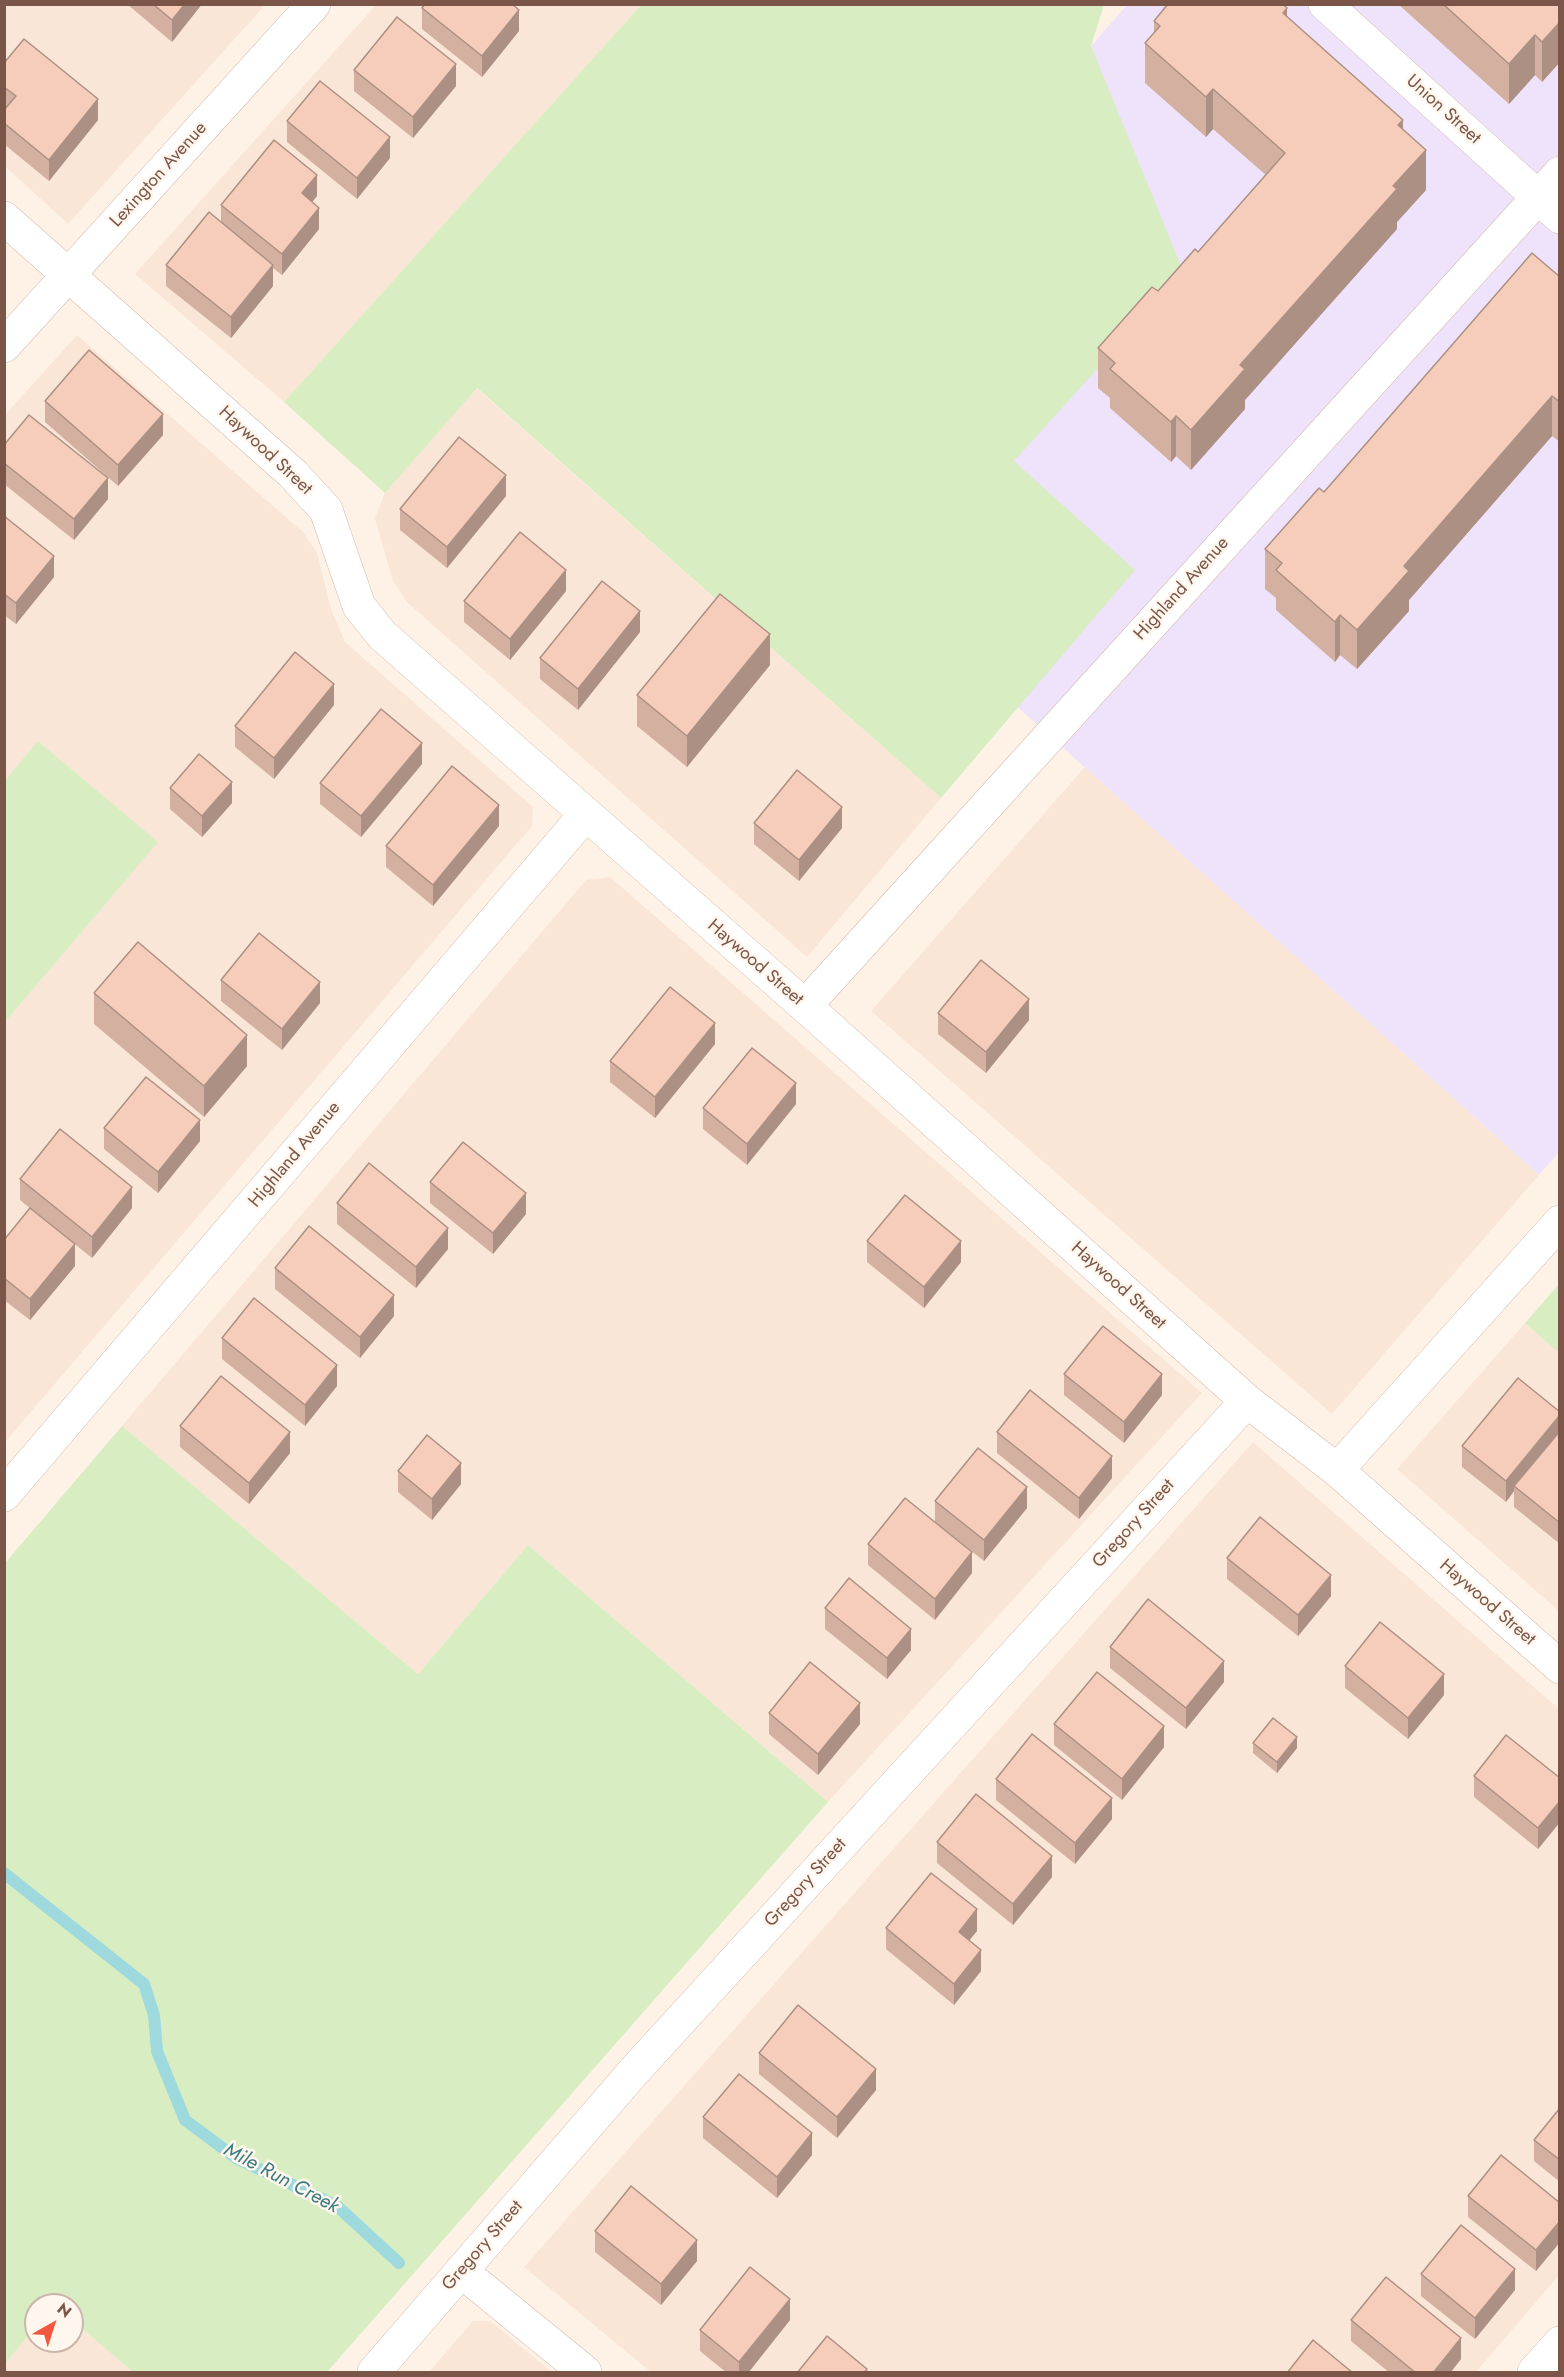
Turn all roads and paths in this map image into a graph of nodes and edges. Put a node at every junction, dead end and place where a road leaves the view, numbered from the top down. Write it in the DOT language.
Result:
graph roads {
  1 [pos="314,4"];
  2 [pos="1325,4"];
  3 [pos="1552,196"];
  4 [pos="4,219"];
  5 [pos="68,275"];
  6 [pos="4,346"];
  7 [pos="585,815"];
  8 [pos="805,1006"];
  9 [pos="1560,1222"];
  10 [pos="1247,1401"];
  11 [pos="1336,1470"];
  12 [pos="4,1495"];
  13 [pos="1560,1667"];
  14 [pos="461,2271"];
  15 [pos="1560,2343"];
  16 [pos="374,2373"];
  17 [pos="585,2373"];
  18 [pos="1534,2373"];
  1 -- 5 [label="street, Lexington Avenue"];
  2 -- 3 [label="street, Union Street"];
  3 -- 8 [label="street, Highland Avenue"];
  4 -- 5 [label="street, Haywood Street"];
  5 -- 6 [label="street, Lexington Avenue"];
  5 -- 7 [label="street, Haywood Street"];
  7 -- 8 [label="street, Haywood Street"];
  7 -- 12 [label="street, Highland Avenue"];
  8 -- 10 [label="street, Haywood Street"];
  9 -- 11 [label="street"];
  10 -- 11 [label="street, Haywood Street"];
  10 -- 14 [label="street, Gregory Street"];
  11 -- 13 [label="street, Haywood Street"];
  14 -- 16 [label="street, Gregory Street"];
  14 -- 17 [label="street"];
  15 -- 18 [label="street"];
}
